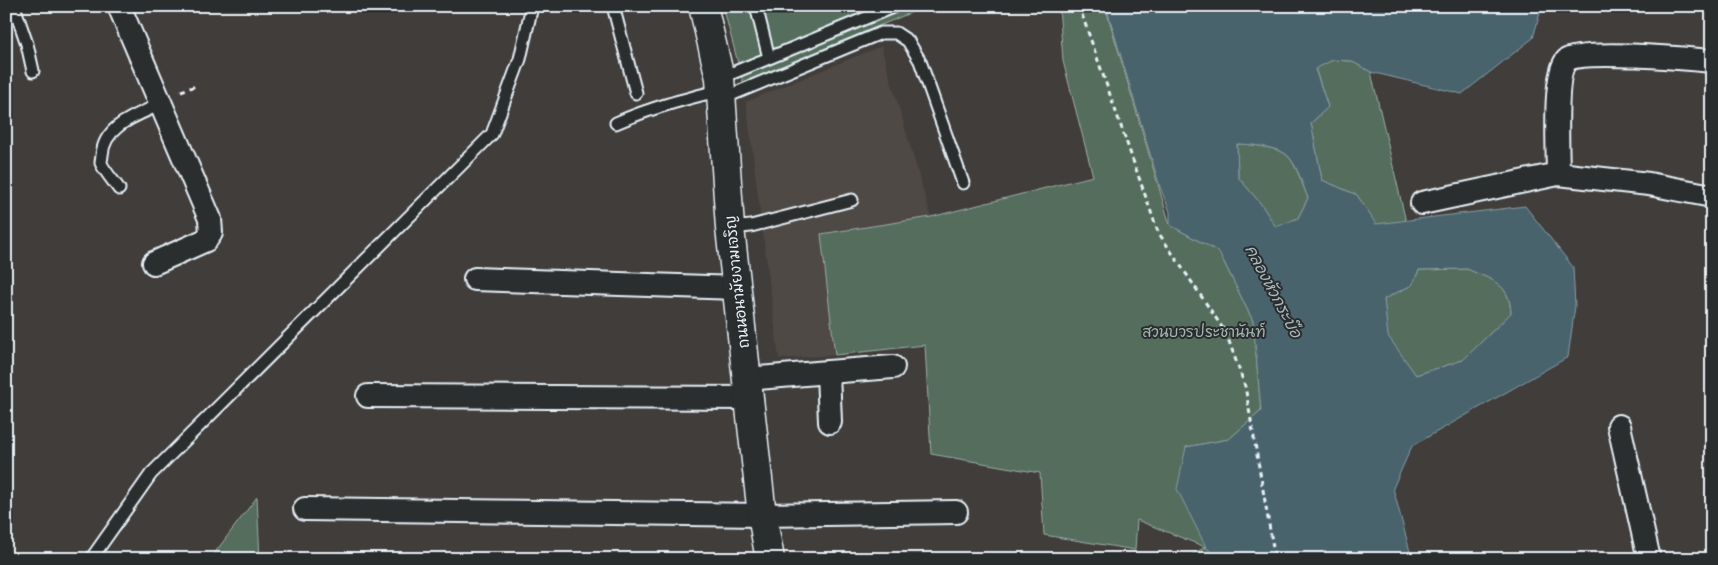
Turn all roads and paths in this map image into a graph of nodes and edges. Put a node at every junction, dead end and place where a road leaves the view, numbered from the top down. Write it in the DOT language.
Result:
graph roads {
  1 [pos="14,6"];
  2 [pos="119,6"];
  3 [pos="532,6"];
  4 [pos="613,6"];
  5 [pos="703,6"];
  6 [pos="756,6"];
  7 [pos="895,6"];
  8 [pos="1079,6"];
  9 [pos="769,58"];
  10 [pos="1712,61"];
  11 [pos="33,71"];
  12 [pos="721,89"];
  13 [pos="636,93"];
  14 [pos="161,104"];
  15 [pos="616,123"];
  16 [pos="1558,174"];
  17 [pos="962,183"];
  18 [pos="119,189"];
  19 [pos="1712,196"];
  20 [pos="852,200"];
  21 [pos="1422,203"];
  22 [pos="730,228"];
  23 [pos="154,263"];
  24 [pos="475,279"];
  25 [pos="737,288"];
  26 [pos="893,367"];
  27 [pos="828,372"];
  28 [pos="748,389"];
  29 [pos="368,396"];
  30 [pos="830,422"];
  31 [pos="1619,426"];
  32 [pos="305,509"];
  33 [pos="956,512"];
  34 [pos="762,515"];
  35 [pos="91,559"];
  36 [pos="770,559"];
  37 [pos="1275,559"];
  38 [pos="1649,559"];
  1 -- 11 [label="lane"];
  2 -- 14 [label="street"];
  3 -- 35 [label="lane"];
  4 -- 13 [label="lane"];
  5 -- 12 [label="street, ถนนอนามัยงามเจริญ"];
  6 -- 9 [label="lane"];
  7 -- 9 [label="lane"];
  8 -- 37 [label="path"];
  9 -- 12 [label="lane"];
  10 -- 16 [label="street"];
  12 -- 15 [label="lane"];
  12 -- 17 [label="lane"];
  12 -- 22 [label="street, ถนนอนามัยงามเจริญ"];
  14 -- 18 [label="lane"];
  14 -- 23 [label="street"];
  16 -- 19 [label="street"];
  16 -- 21 [label="street"];
  20 -- 22 [label="lane"];
  22 -- 25 [label="street, ถนนอนามัยงามเจริญ"];
  24 -- 25 [label="street"];
  25 -- 28 [label="street, ถนนอนามัยงามเจริญ"];
  26 -- 27 [label="street"];
  27 -- 28 [label="street"];
  27 -- 30 [label="street"];
  28 -- 29 [label="street"];
  28 -- 34 [label="street, ถนนอนามัยงามเจริญ"];
  31 -- 38 [label="street"];
  32 -- 34 [label="street"];
  33 -- 34 [label="street"];
  34 -- 36 [label="street, ถนนอนามัยงามเจริญ"];
}
